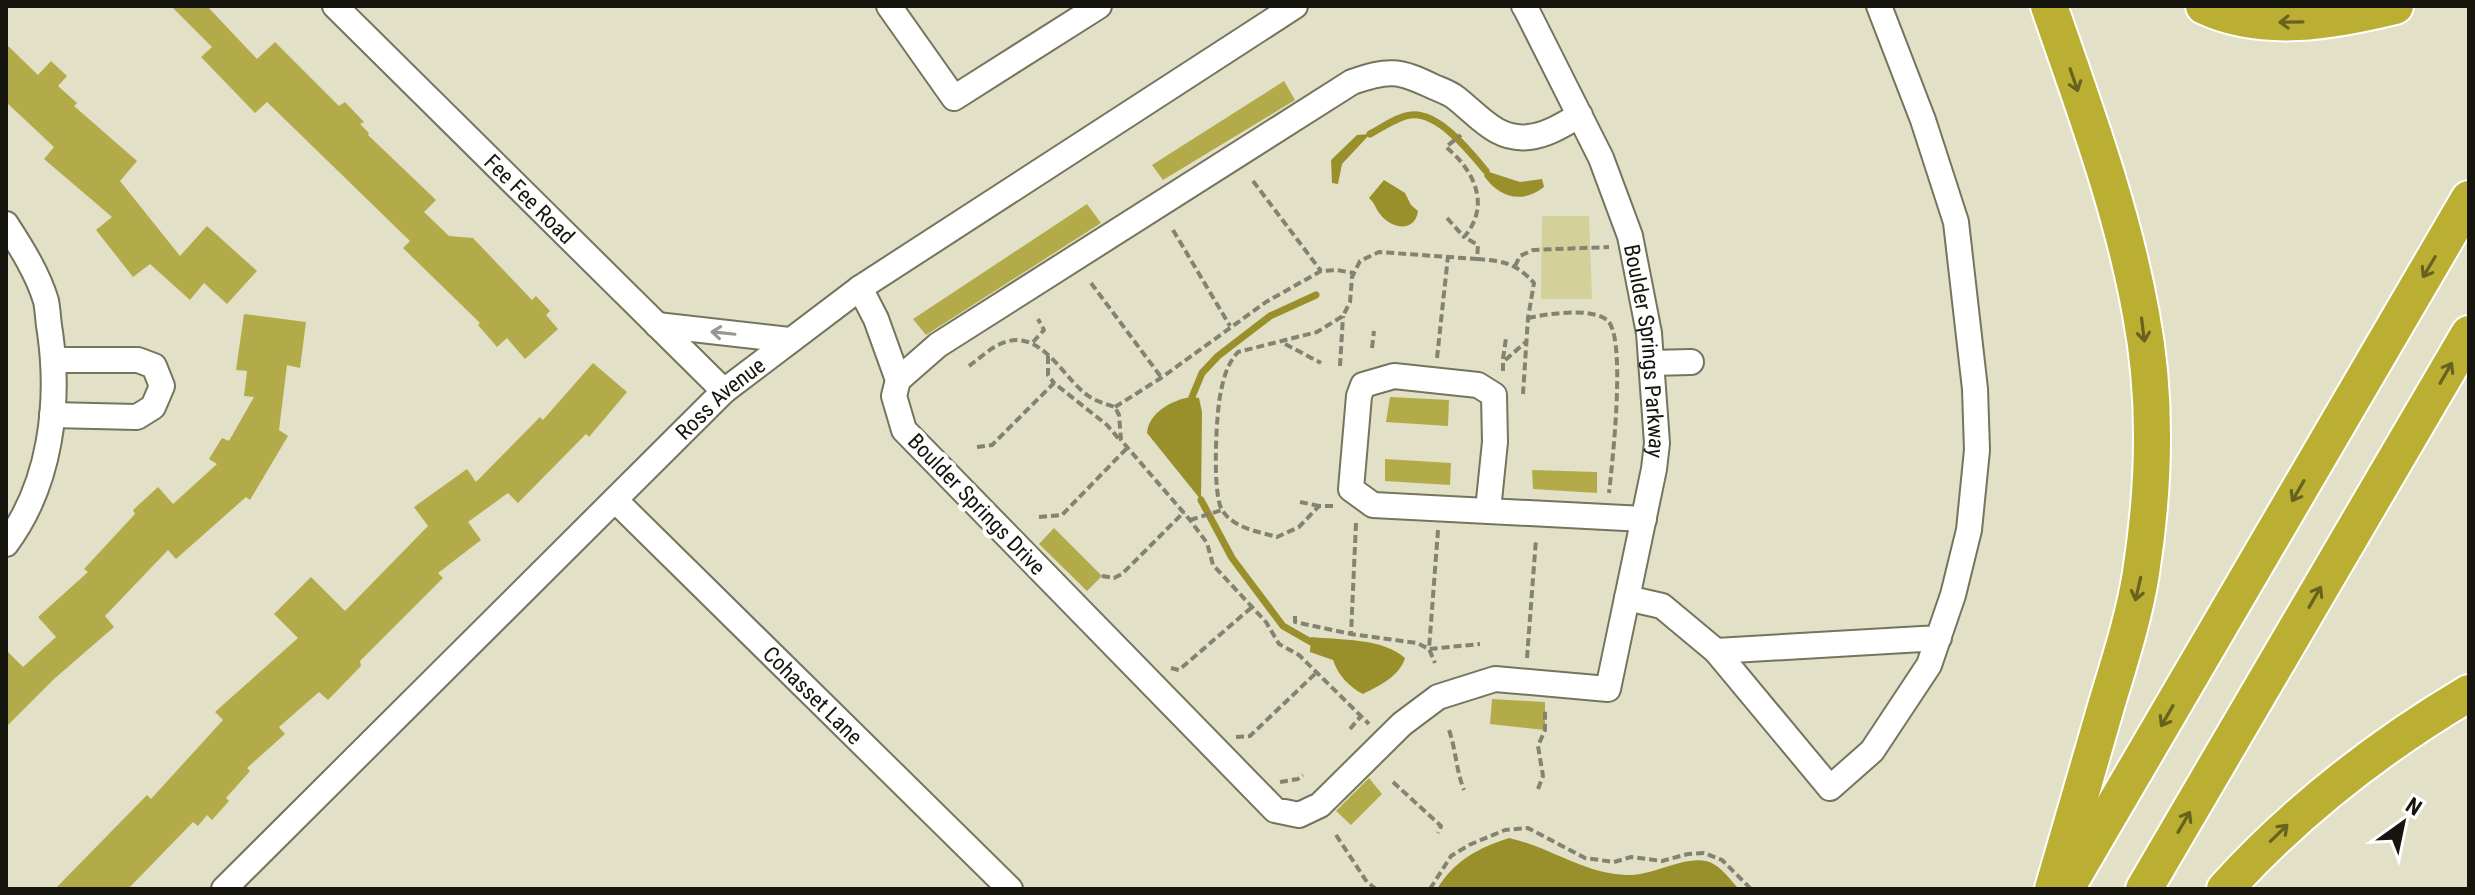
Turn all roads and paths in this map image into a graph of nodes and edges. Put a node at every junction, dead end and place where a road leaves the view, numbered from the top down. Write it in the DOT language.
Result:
graph roads {
  1 [pos="335,6"];
  2 [pos="889,6"];
  3 [pos="1099,6"];
  4 [pos="1295,6"];
  5 [pos="1879,6"];
  6 [pos="2049,6"];
  7 [pos="2204,6"];
  8 [pos="2395,6"];
  9 [pos="1527,7"];
  10 [pos="1580,115"];
  11 [pos="1466,131"];
  12 [pos="1253,181"];
  13 [pos="2469,199"];
  14 [pos="1447,218"];
  15 [pos="6,224"];
  16 [pos="1173,230"];
  17 [pos="1464,237"];
  18 [pos="1615,247"];
  19 [pos="1448,256"];
  20 [pos="1477,259"];
  21 [pos="1515,266"];
  22 [pos="1321,271"];
  23 [pos="1354,273"];
  24 [pos="1091,283"];
  25 [pos="860,288"];
  26 [pos="1343,316"];
  27 [pos="1528,318"];
  28 [pos="1038,319"];
  29 [pos="657,325"];
  30 [pos="1230,326"];
  31 [pos="1374,331"];
  32 [pos="2469,334"];
  33 [pos="1506,338"];
  34 [pos="789,340"];
  35 [pos="1527,341"];
  36 [pos="1032,343"];
  37 [pos="1282,343"];
  38 [pos="1372,348"];
  39 [pos="1048,355"];
  40 [pos="54,360"];
  41 [pos="1503,362"];
  42 [pos="1691,362"];
  43 [pos="1321,363"];
  44 [pos="1651,363"];
  45 [pos="969,366"];
  46 [pos="1340,366"];
  47 [pos="1435,372"];
  48 [pos="1503,376"];
  49 [pos="1161,378"];
  50 [pos="898,380"];
  51 [pos="1054,383"];
  52 [pos="724,391"];
  53 [pos="1523,394"];
  54 [pos="1115,407"];
  55 [pos="52,415"];
  56 [pos="1121,440"];
  57 [pos="977,447"];
  58 [pos="1127,448"];
  59 [pos="1609,493"];
  60 [pos="615,500"];
  61 [pos="1300,502"];
  62 [pos="1335,505"];
  63 [pos="1319,506"];
  64 [pos="1222,510"];
  65 [pos="1488,510"];
  66 [pos="1184,512"];
  67 [pos="1039,517"];
  68 [pos="1644,519"];
  69 [pos="1190,520"];
  70 [pos="1356,523"];
  71 [pos="1438,528"];
  72 [pos="1536,539"];
  73 [pos="6,544"];
  74 [pos="1102,576"];
  75 [pos="1627,598"];
  76 [pos="1252,607"];
  77 [pos="1295,616"];
  78 [pos="1351,634"];
  79 [pos="1939,638"];
  80 [pos="1480,644"];
  81 [pos="1429,649"];
  82 [pos="1716,651"];
  83 [pos="1435,663"];
  84 [pos="1526,669"];
  85 [pos="1165,671"];
  86 [pos="1317,672"];
  87 [pos="1608,689"];
  88 [pos="2469,693"];
  89 [pos="1545,711"];
  90 [pos="1361,716"];
  91 [pos="1350,729"];
  92 [pos="1449,730"];
  93 [pos="1234,737"];
  94 [pos="1385,742"];
  95 [pos="1303,775"];
  96 [pos="1278,782"];
  97 [pos="1393,782"];
  98 [pos="1538,789"];
  99 [pos="1464,790"];
  100 [pos="1438,833"];
  101 [pos="1336,835"];
  102 [pos="224,889"];
  103 [pos="1010,889"];
  104 [pos="1376,889"];
  105 [pos="1430,889"];
  106 [pos="1751,889"];
  107 [pos="2053,889"];
  108 [pos="2066,889"];
  109 [pos="2144,889"];
  110 [pos="2225,889"];
  1 -- 29 [label="street, Fee Fee Road"];
  2 -- 3 [label="street"];
  4 -- 25 [label="street, Ross Avenue"];
  5 -- 79 [label="street"];
  6 -- 107 [label="highway, one-way"];
  8 -- 7 [label="highway, one-way"];
  9 -- 10 [label="street, Boulder Springs Parkway"];
  10 -- 44 [label="street, Boulder Springs Parkway"];
  10 -- 50 [label="street"];
  11 -- 17 [label="path"];
  12 -- 22 [label="path"];
  13 -- 108 [label="highway, one-way"];
  14 -- 17 [label="path"];
  15 -- 40 [label="street"];
  16 -- 30 [label="path"];
  17 -- 20 [label="path"];
  18 -- 21 [label="path"];
  19 -- 20 [label="path"];
  19 -- 23 [label="path"];
  19 -- 47 [label="path"];
  20 -- 21 [label="path"];
  21 -- 27 [label="path"];
  22 -- 23 [label="path"];
  22 -- 30 [label="path"];
  23 -- 26 [label="path"];
  24 -- 49 [label="path"];
  25 -- 34 [label="street, Ross Avenue"];
  25 -- 50 [label="street, Boulder Springs Drive"];
  26 -- 37 [label="path"];
  26 -- 46 [label="path"];
  27 -- 35 [label="path"];
  27 -- 59 [label="path"];
  28 -- 36 [label="path"];
  34 -- 29 [label="street, one-way"];
  29 -- 52 [label="street, Fee Fee Road"];
  30 -- 49 [label="path"];
  31 -- 38 [label="path"];
  109 -- 32 [label="highway, one-way"];
  33 -- 41 [label="path"];
  34 -- 52 [label="street, Ross Avenue"];
  35 -- 41 [label="path"];
  35 -- 53 [label="path"];
  36 -- 39 [label="path"];
  36 -- 45 [label="path"];
  37 -- 43 [label="path"];
  37 -- 64 [label="path"];
  39 -- 51 [label="path"];
  39 -- 54 [label="path"];
  40 -- 55 [label="street"];
  40 -- 55 [label="street"];
  41 -- 48 [label="path"];
  42 -- 44 [label="street"];
  44 -- 68 [label="street, Boulder Springs Parkway"];
  49 -- 54 [label="path"];
  50 -- 94 [label="street, Boulder Springs Drive"];
  51 -- 56 [label="path"];
  51 -- 57 [label="path"];
  52 -- 60 [label="street, Ross Avenue"];
  54 -- 56 [label="path"];
  55 -- 73 [label="street"];
  56 -- 58 [label="path"];
  58 -- 66 [label="path"];
  58 -- 67 [label="path"];
  60 -- 102 [label="street, Ross Avenue"];
  60 -- 103 [label="street, Cohasset Lane"];
  61 -- 63 [label="path"];
  62 -- 63 [label="path"];
  63 -- 64 [label="path"];
  64 -- 69 [label="path"];
  65 -- 65 [label="street"];
  65 -- 68 [label="street"];
  66 -- 69 [label="path"];
  66 -- 74 [label="path"];
  68 -- 75 [label="street, Boulder Springs Parkway"];
  69 -- 76 [label="path"];
  70 -- 78 [label="path"];
  71 -- 81 [label="path"];
  72 -- 84 [label="path"];
  75 -- 82 [label="street"];
  75 -- 87 [label="street, Boulder Springs Parkway"];
  76 -- 85 [label="path"];
  76 -- 86 [label="path"];
  77 -- 78 [label="path"];
  78 -- 81 [label="path"];
  79 -- 82 [label="street"];
  79 -- 82 [label="street"];
  80 -- 81 [label="path"];
  81 -- 83 [label="path"];
  86 -- 90 [label="path"];
  86 -- 93 [label="path"];
  87 -- 94 [label="street, Boulder Springs Drive"];
  110 -- 88 [label="highway, one-way"];
  89 -- 98 [label="path"];
  90 -- 91 [label="path"];
  90 -- 94 [label="path"];
  92 -- 99 [label="path"];
  95 -- 96 [label="path"];
  97 -- 100 [label="path"];
  101 -- 104 [label="path"];
  105 -- 106 [label="path"];
}
